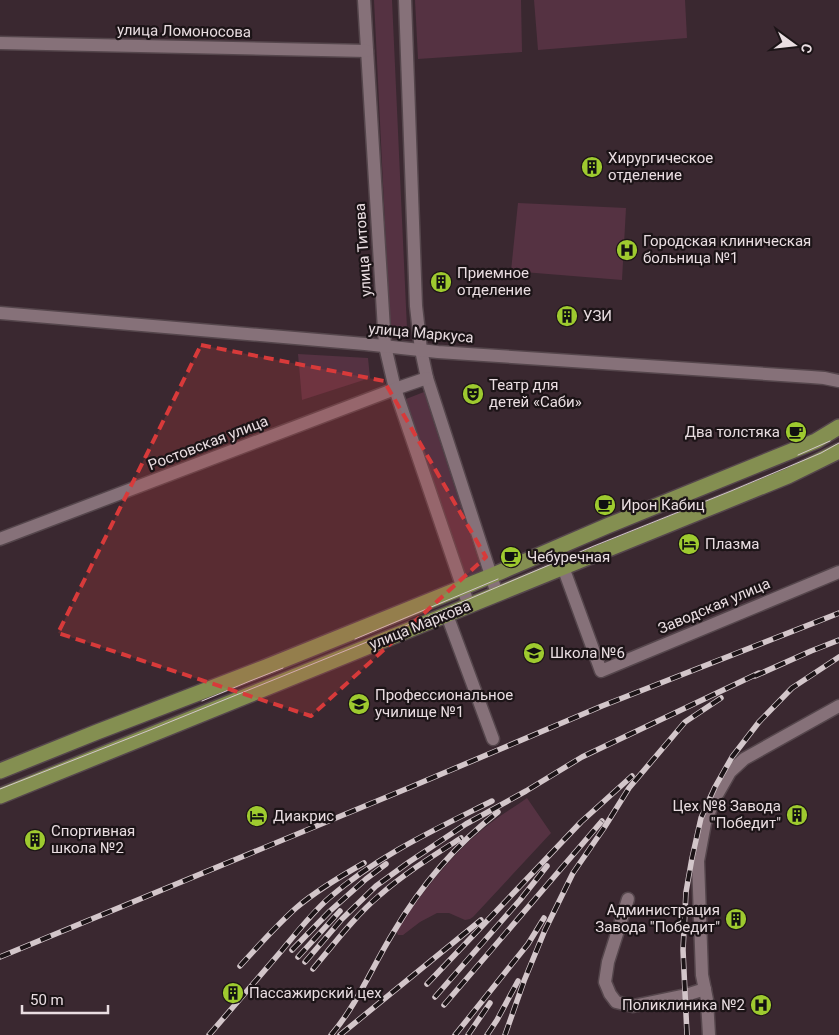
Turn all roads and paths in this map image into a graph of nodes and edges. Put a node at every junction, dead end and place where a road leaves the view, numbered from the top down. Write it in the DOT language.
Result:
graph roads {
  1 [pos="364,0"];
  2 [pos="405,0"];
  3 [pos="0,43"];
  4 [pos="367,51"];
  5 [pos="0,313"];
  6 [pos="385,346"];
  7 [pos="421,350"];
  8 [pos="427,378"];
  9 [pos="839,381"];
  10 [pos="395,389"];
  11 [pos="839,426"];
  12 [pos="839,451"];
  13 [pos="0,539"];
  14 [pos="563,567"];
  15 [pos="839,572"];
  16 [pos="491,576"];
  17 [pos="462,586"];
  18 [pos="497,594"];
  19 [pos="469,606"];
  20 [pos="446,614"];
  21 [pos="839,706"];
  22 [pos="493,740"];
  23 [pos="0,770"];
  24 [pos="0,796"];
  25 [pos="628,899"];
  26 [pos="705,989"];
  27 [pos="709,1035"];
  1 -- 4 [label="street, улица Титова"];
  2 -- 7 [label="street"];
  3 -- 4 [label="street, улица Ломоносова"];
  4 -- 6 [label="street, улица Титова"];
  5 -- 6 [label="street, улица Маркуса"];
  6 -- 7 [label="street, улица Маркуса"];
  6 -- 10 [label="street, улица Титова"];
  7 -- 8 [label="street"];
  7 -- 9 [label="street, улица Маркуса"];
  8 -- 10 [label="street, Ростовская улица"];
  8 -- 16 [label="street"];
  10 -- 13 [label="street, Ростовская улица"];
  10 -- 17 [label="street, улица Титова"];
  11 -- 16 [label="main road, улица Маркова"];
  12 -- 14 [label="main road, улица Маркова"];
  14 -- 15 [label="street, Заводская улица"];
  14 -- 18 [label="main road, улица Маркова"];
  16 -- 17 [label="main road, улица Маркова"];
  16 -- 18 [label="street"];
  17 -- 19 [label="street, улица Титова"];
  17 -- 23 [label="main road, улица Маркова"];
  18 -- 19 [label="main road, улица Маркова"];
  19 -- 20 [label="main road, улица Маркова"];
  20 -- 22 [label="street"];
  20 -- 24 [label="main road, улица Маркова"];
  21 -- 26 [label="street"];
  25 -- 26 [label="street"];
  26 -- 27 [label="street"];
}
